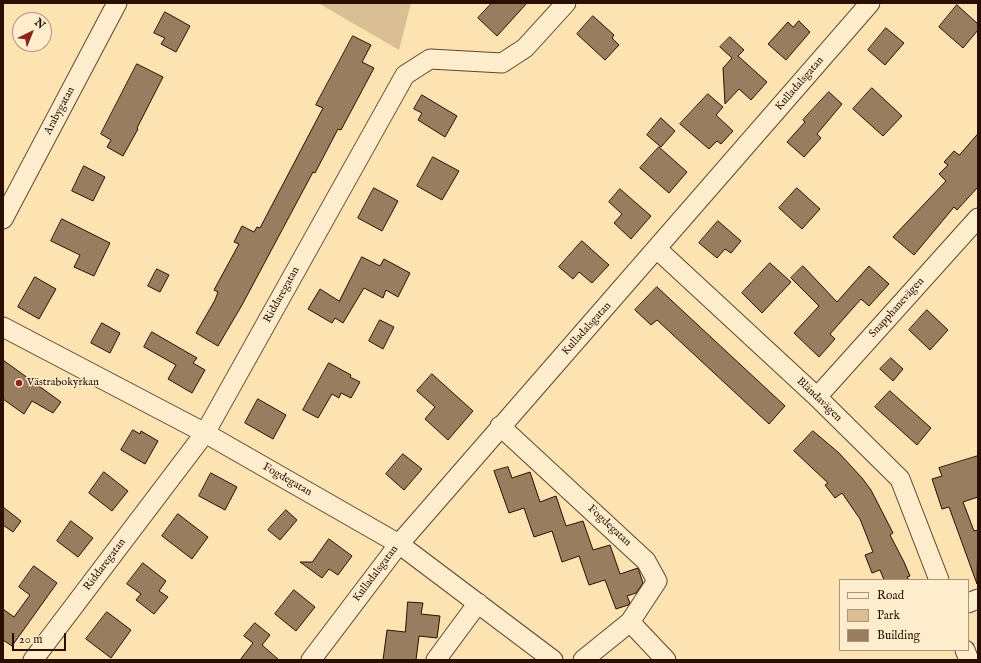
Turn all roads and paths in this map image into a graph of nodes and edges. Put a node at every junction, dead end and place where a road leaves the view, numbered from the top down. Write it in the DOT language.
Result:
graph roads {
  1 [pos="117,3"];
  2 [pos="566,3"];
  3 [pos="870,3"];
  4 [pos="978,218"];
  5 [pos="3,220"];
  6 [pos="657,249"];
  7 [pos="3,327"];
  8 [pos="817,397"];
  9 [pos="500,426"];
  10 [pos="205,433"];
  11 [pos="399,544"];
  12 [pos="939,579"];
  13 [pos="478,603"];
  14 [pos="630,622"];
  15 [pos="33,660"];
  16 [pos="310,660"];
  17 [pos="436,660"];
  18 [pos="554,660"];
  19 [pos="583,660"];
  20 [pos="666,660"];
  1 -- 5 [label="street, Arabygatan"];
  2 -- 10 [label="street, Riddaregatan"];
  3 -- 6 [label="street, Kulladalsgatan"];
  4 -- 8 [label="street, Snapphanevägen"];
  6 -- 8 [label="street, Bländavägen"];
  6 -- 9 [label="street, Kulladalsgatan"];
  7 -- 10 [label="street, Fogdegatan"];
  8 -- 12 [label="street, Bländavägen"];
  9 -- 11 [label="street, Kulladalsgatan"];
  9 -- 14 [label="street, Fogdegatan"];
  10 -- 11 [label="street, Fogdegatan"];
  10 -- 15 [label="street, Riddaregatan"];
  11 -- 13 [label="street, Fogdegatan"];
  11 -- 16 [label="street, Kulladalsgatan"];
  13 -- 17 [label="street"];
  13 -- 18 [label="street, Fogdegatan"];
  14 -- 19 [label="street, Fogdegatan"];
  14 -- 20 [label="street"];
}
